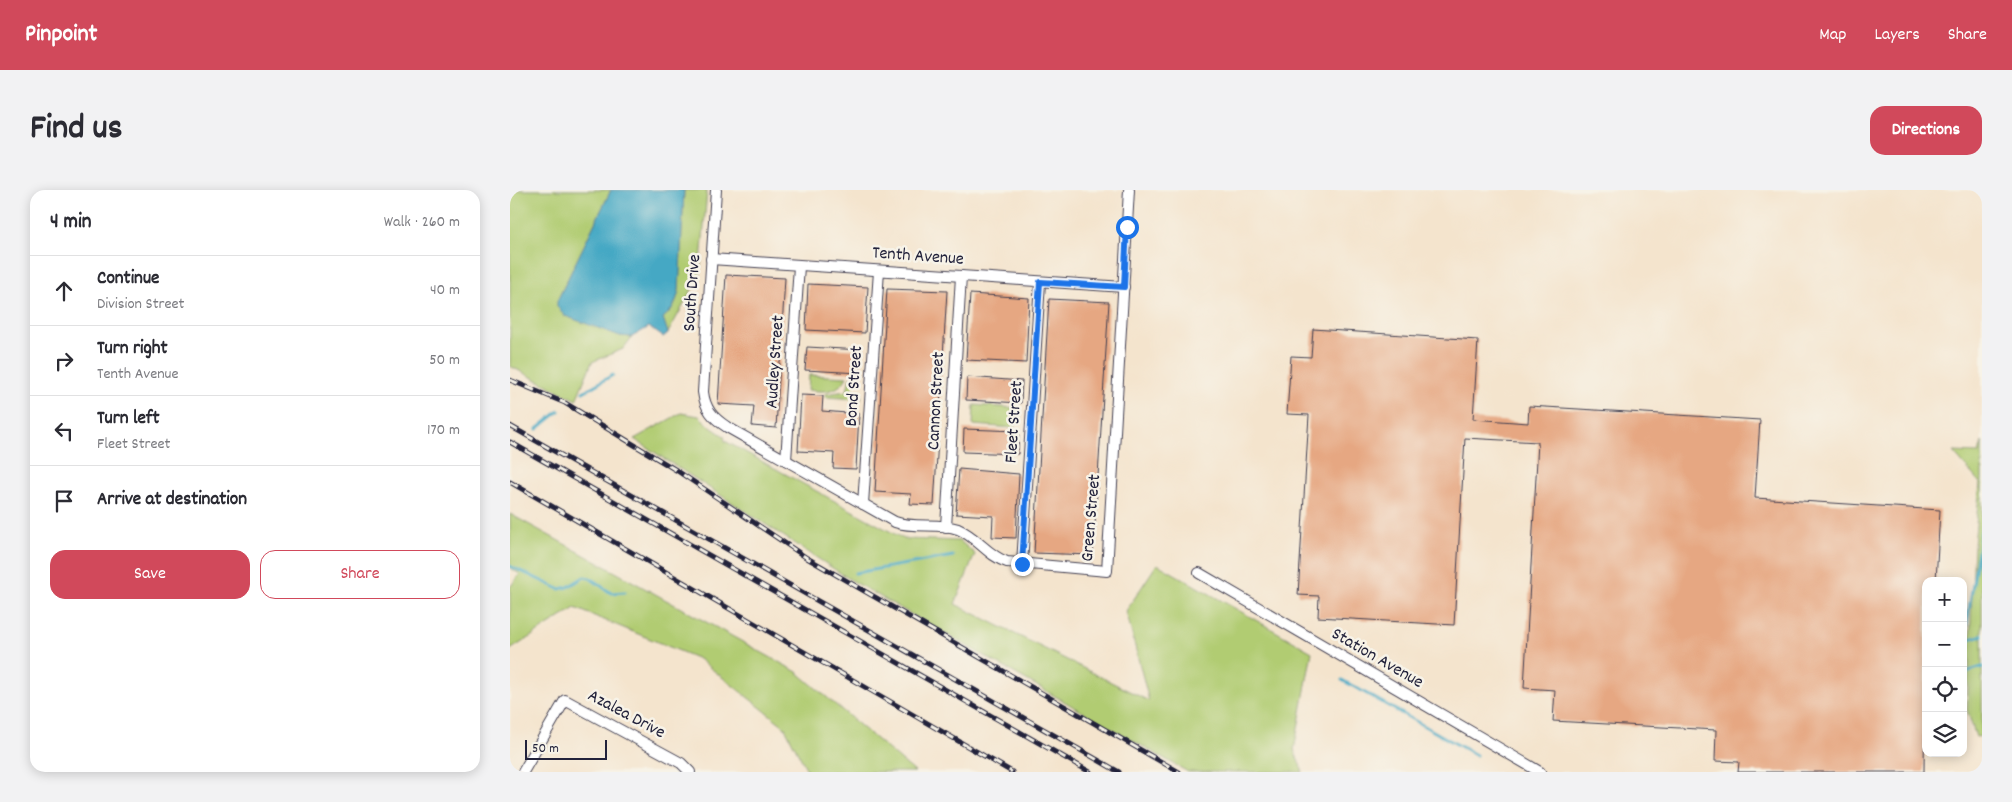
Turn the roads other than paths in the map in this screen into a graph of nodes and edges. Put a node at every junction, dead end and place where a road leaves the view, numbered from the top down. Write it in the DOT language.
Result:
graph roads {
  1 [pos="716,190"];
  2 [pos="1130,190"];
  3 [pos="711,260"];
  4 [pos="798,266"];
  5 [pos="879,271"];
  6 [pos="961,276"];
  7 [pos="1040,282"];
  8 [pos="1124,287"];
  9 [pos="704,397"];
  10 [pos="786,460"];
  11 [pos="863,504"];
  12 [pos="946,527"];
  13 [pos="1022,564"];
  14 [pos="1198,573"];
  15 [pos="523,772"];
  16 [pos="690,772"];
  17 [pos="1540,772"];
  1 -- 3 [label="street, South Drive"];
  2 -- 8 [label="street"];
  3 -- 4 [label="street, Tenth Avenue"];
  3 -- 9 [label="street, South Drive"];
  4 -- 5 [label="street, Tenth Avenue"];
  4 -- 10 [label="street, Audley Street"];
  5 -- 6 [label="street, Tenth Avenue"];
  5 -- 11 [label="street, Bond Street"];
  6 -- 7 [label="street, Tenth Avenue"];
  6 -- 12 [label="street, Cannon Street"];
  7 -- 8 [label="street, Tenth Avenue"];
  7 -- 13 [label="street, Fleet Street"];
  8 -- 13 [label="street, Green Street"];
  9 -- 10 [label="street, Green Street"];
  10 -- 11 [label="street, Green Street"];
  11 -- 12 [label="street, Green Street"];
  12 -- 13 [label="street, Green Street"];
  14 -- 17 [label="street, Station Avenue"];
  15 -- 16 [label="street, Azalea Drive"];
}
